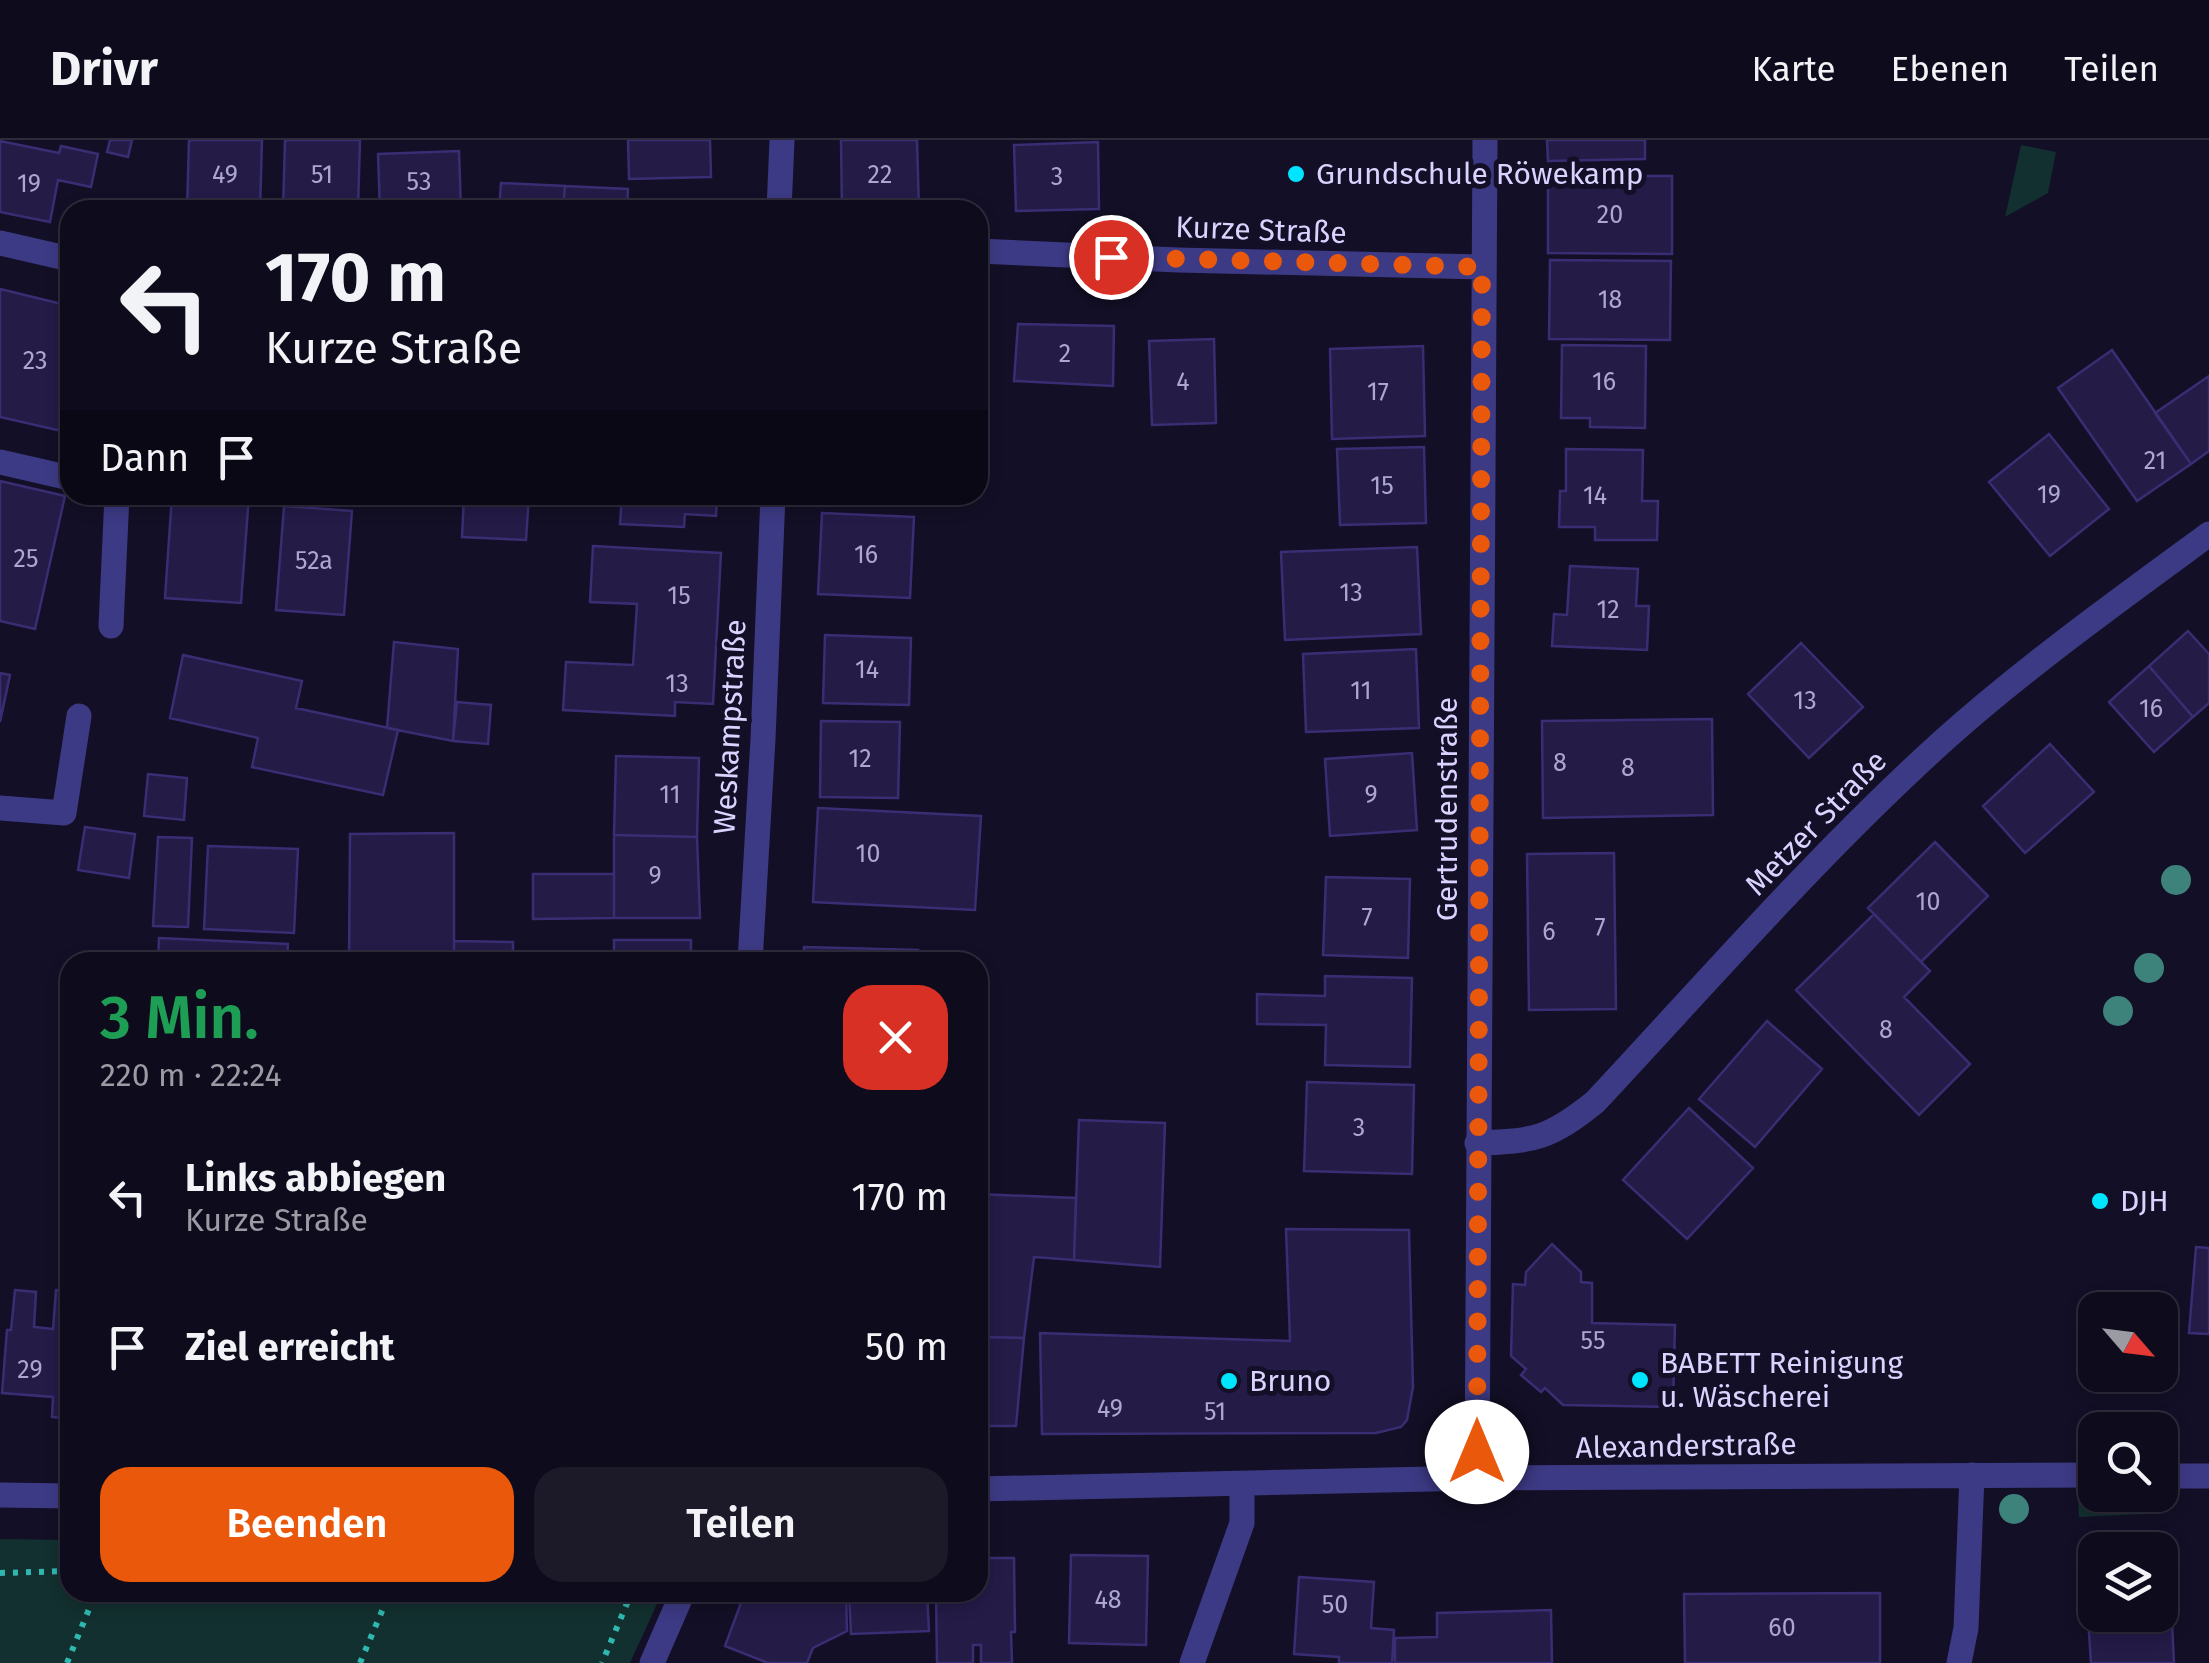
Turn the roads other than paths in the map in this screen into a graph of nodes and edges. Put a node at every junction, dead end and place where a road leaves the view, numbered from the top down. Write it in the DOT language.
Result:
graph roads {
  1 [pos="782,140"];
  2 [pos="1485,140"];
  3 [pos="780,200"];
  4 [pos="0,243"];
  5 [pos="988,251"];
  6 [pos="60,257"];
  7 [pos="1482,267"];
  8 [pos="0,462"];
  9 [pos="60,476"];
  10 [pos="117,505"];
  11 [pos="772,505"];
  12 [pos="2209,534"];
  13 [pos="111,626"];
  14 [pos="79,716"];
  15 [pos="0,808"];
  16 [pos="751,952"];
  17 [pos="1477,1143"];
  18 [pos="1972,1475"];
  19 [pos="2078,1475"];
  20 [pos="2178,1476"];
  21 [pos="2209,1476"];
  22 [pos="1477,1478"];
  23 [pos="1242,1486"];
  24 [pos="988,1489"];
  25 [pos="0,1496"];
  26 [pos="60,1496"];
  27 [pos="679,1602"];
  28 [pos="652,1663"];
  29 [pos="1192,1663"];
  30 [pos="1959,1663"];
  1 -- 3 [label="street"];
  2 -- 7 [label="street, Gertrudenstraße"];
  4 -- 6 [label="street"];
  5 -- 7 [label="street, Kurze Straße"];
  7 -- 17 [label="street, Gertrudenstraße"];
  8 -- 9 [label="street"];
  10 -- 13 [label="street"];
  11 -- 16 [label="street, Weskampstraße"];
  12 -- 17 [label="street, Metzer Straße"];
  14 -- 15 [label="street"];
  17 -- 22 [label="street, Gertrudenstraße"];
  18 -- 19 [label="street, Alexanderstraße"];
  18 -- 22 [label="street, Alexanderstraße"];
  18 -- 30 [label="street"];
  20 -- 21 [label="street"];
  22 -- 23 [label="street, Alexanderstraße"];
  23 -- 24 [label="street, Alexanderstraße"];
  23 -- 29 [label="street"];
  25 -- 26 [label="street"];
  27 -- 28 [label="street"];
}
